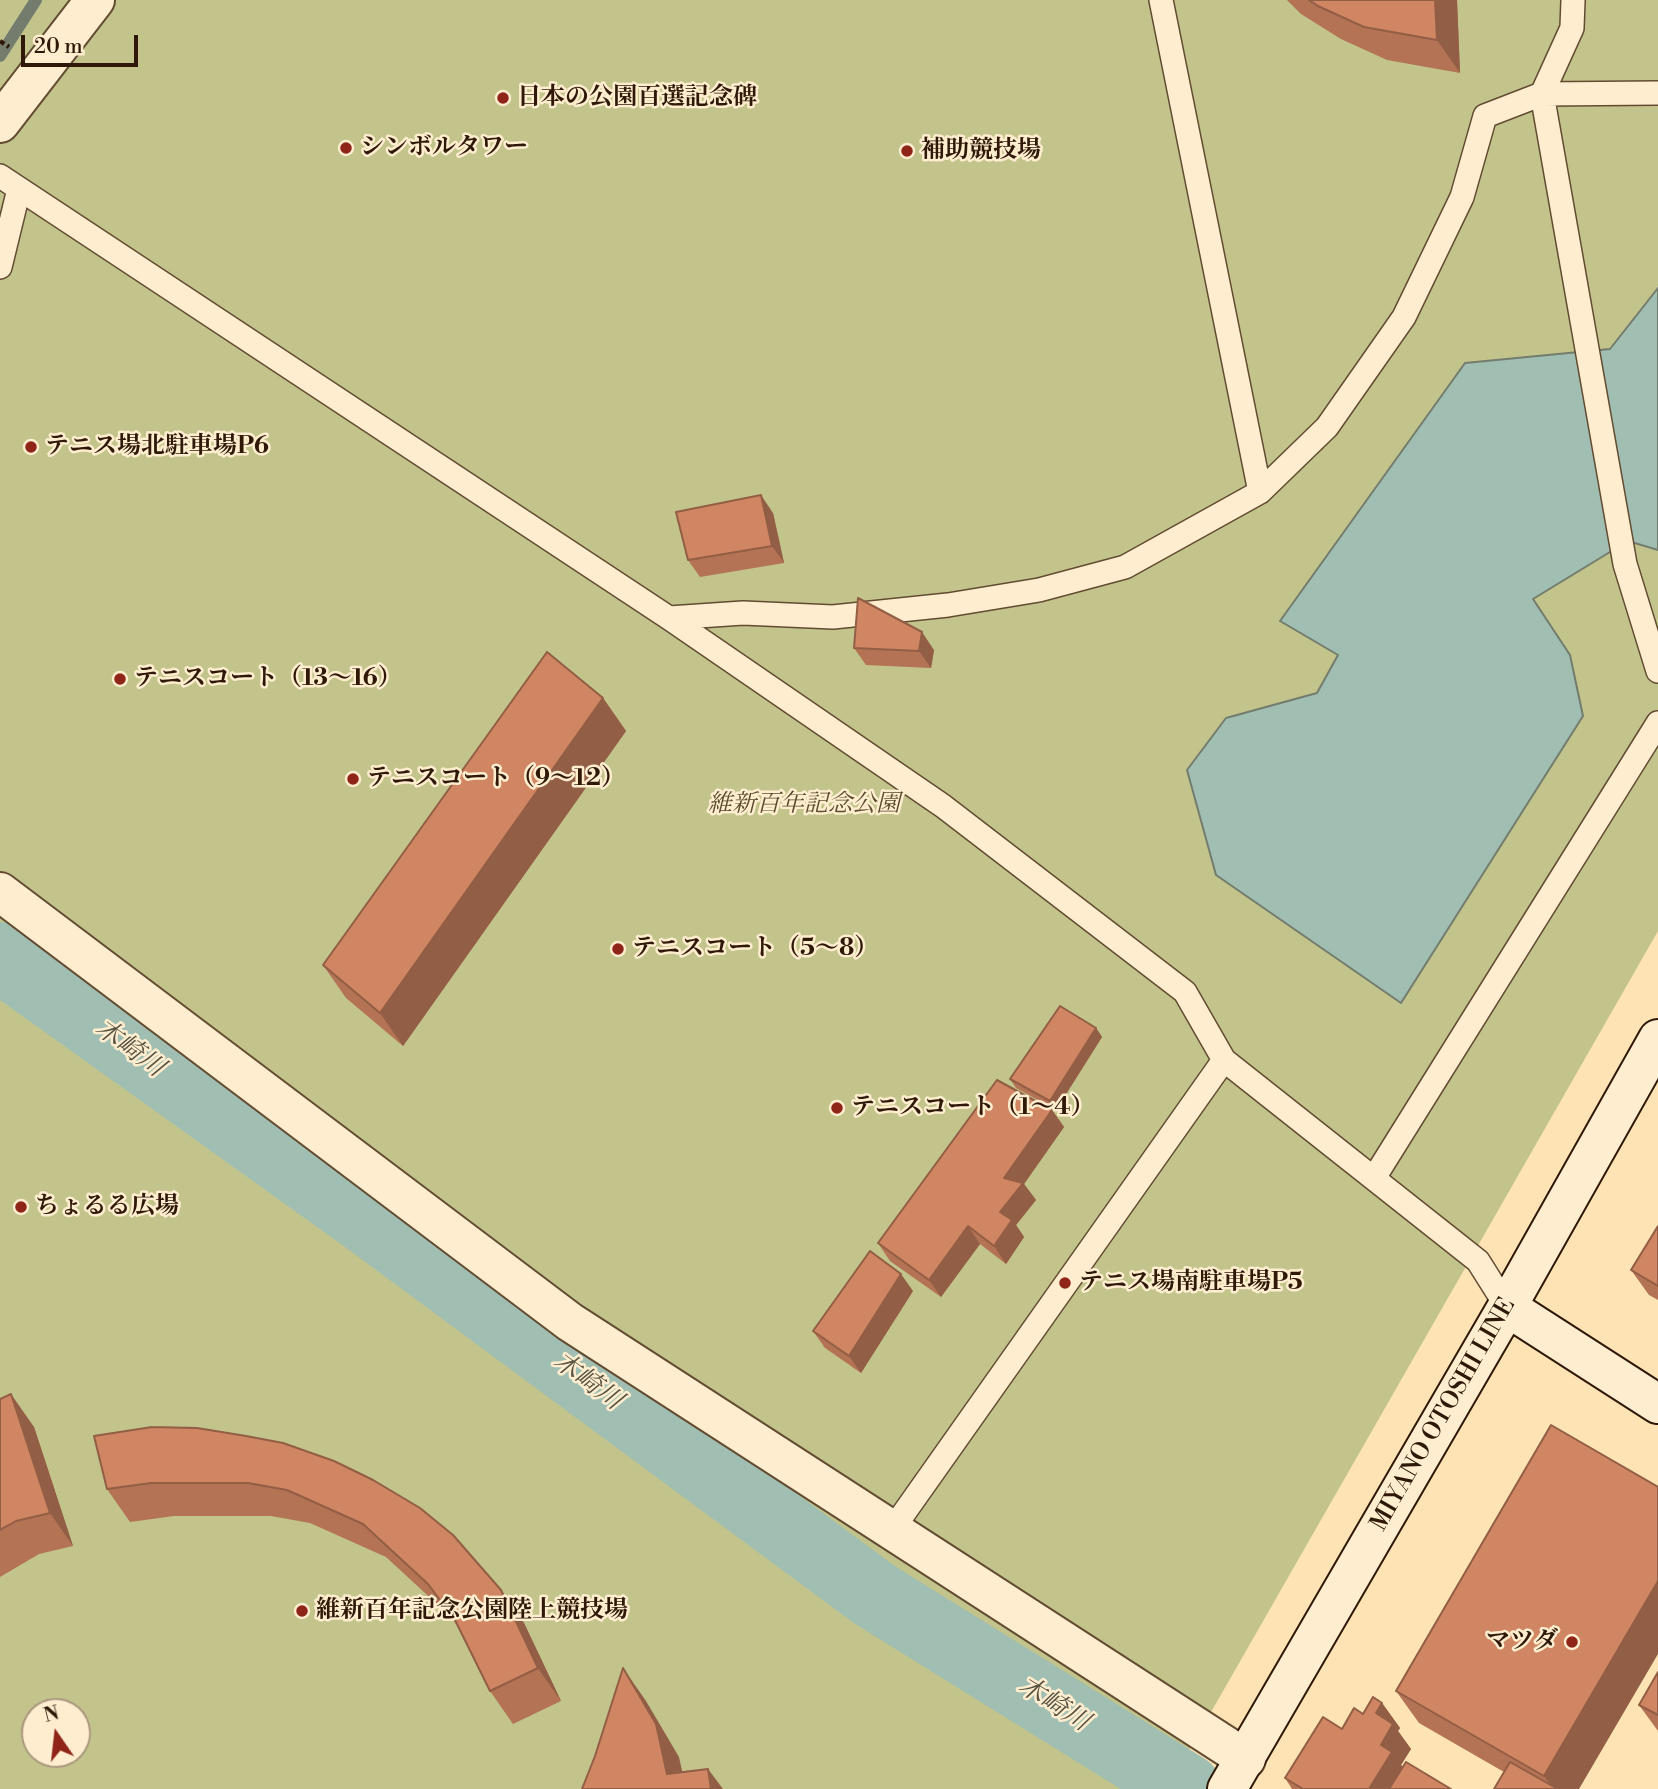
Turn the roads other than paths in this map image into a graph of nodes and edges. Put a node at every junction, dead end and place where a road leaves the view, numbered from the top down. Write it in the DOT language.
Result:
graph roads {
  1 [pos="95,0"];
  2 [pos="1161,0"];
  3 [pos="1573,0"];
  4 [pos="1658,93"];
  5 [pos="1542,94"];
  6 [pos="0,123"];
  7 [pos="9,183"];
  8 [pos="0,267"];
  9 [pos="1259,492"];
  10 [pos="669,618"];
  11 [pos="1658,671"];
  12 [pos="1658,723"];
  13 [pos="0,892"];
  14 [pos="1658,1039"];
  15 [pos="1224,1060"];
  16 [pos="1374,1178"];
  17 [pos="1507,1307"];
  18 [pos="1658,1404"];
  19 [pos="892,1530"];
  20 [pos="1236,1774"];
  1 -- 6 [label="street"];
  2 -- 9 [label="lane"];
  3 -- 5 [label="lane"];
  4 -- 5 [label="lane"];
  5 -- 9 [label="lane"];
  5 -- 11 [label="lane"];
  7 -- 8 [label="lane"];
  7 -- 10 [label="lane"];
  9 -- 10 [label="lane"];
  10 -- 15 [label="lane"];
  12 -- 16 [label="lane"];
  13 -- 19 [label="street"];
  14 -- 17 [label="street, MIYANO OTOSHI LINE"];
  15 -- 16 [label="lane"];
  15 -- 19 [label="lane"];
  16 -- 17 [label="lane"];
  17 -- 18 [label="street"];
  17 -- 20 [label="street, MIYANO OTOSHI LINE"];
  19 -- 20 [label="street"];
}
